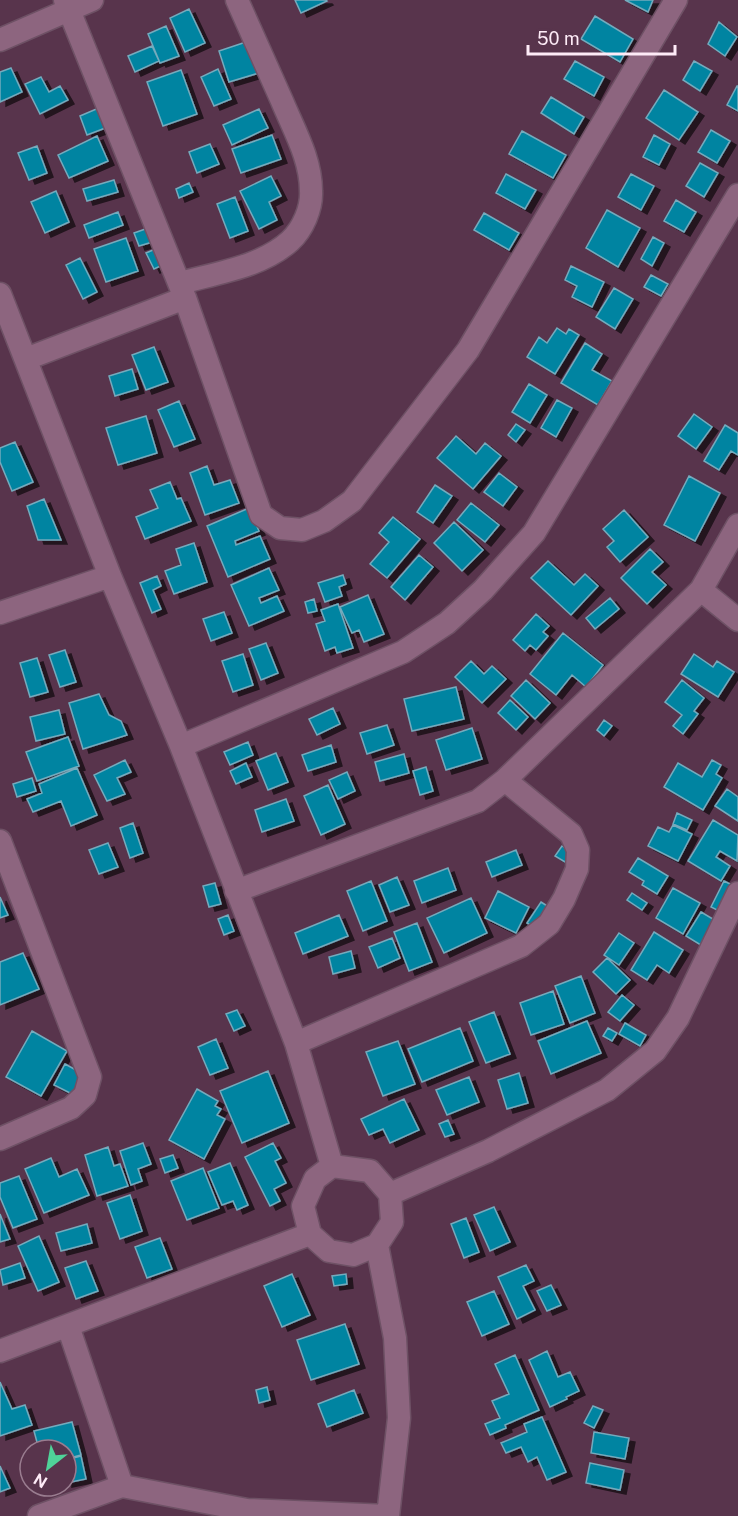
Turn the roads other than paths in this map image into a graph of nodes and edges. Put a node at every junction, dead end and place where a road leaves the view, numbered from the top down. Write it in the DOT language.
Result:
graph roads {
  1 [pos="92,0"];
  2 [pos="237,0"];
  3 [pos="676,0"];
  4 [pos="67,5"];
  5 [pos="0,40"];
  6 [pos="738,195"];
  7 [pos="183,291"];
  8 [pos="0,294"];
  9 [pos="26,358"];
  10 [pos="738,525"];
  11 [pos="110,576"];
  12 [pos="701,590"];
  13 [pos="0,613"];
  14 [pos="738,620"];
  15 [pos="181,746"];
  16 [pos="505,780"];
  17 [pos="0,841"];
  18 [pos="236,891"];
  19 [pos="738,893"];
  20 [pos="296,1042"];
  21 [pos="0,1140"];
  22 [pos="332,1166"];
  23 [pos="390,1194"];
  24 [pos="310,1234"];
  25 [pos="376,1245"];
  26 [pos="68,1326"];
  27 [pos="0,1351"];
  28 [pos="122,1486"];
  29 [pos="247,1513"];
  30 [pos="39,1516"];
  31 [pos="388,1516"];
  1 -- 4 [label="street"];
  2 -- 7 [label="street"];
  3 -- 7 [label="street"];
  4 -- 5 [label="street"];
  4 -- 7 [label="street"];
  6 -- 15 [label="street"];
  7 -- 9 [label="street"];
  8 -- 9 [label="street"];
  9 -- 11 [label="street"];
  10 -- 12 [label="street"];
  11 -- 13 [label="street"];
  11 -- 15 [label="street"];
  12 -- 14 [label="street"];
  12 -- 16 [label="street"];
  15 -- 18 [label="street"];
  16 -- 18 [label="street"];
  16 -- 20 [label="street"];
  17 -- 21 [label="street"];
  18 -- 20 [label="street"];
  19 -- 23 [label="street"];
  20 -- 22 [label="street"];
  22 -- 23 [label="street"];
  22 -- 24 [label="street"];
  23 -- 25 [label="street"];
  24 -- 25 [label="street"];
  24 -- 26 [label="street"];
  25 -- 31 [label="street"];
  26 -- 27 [label="street"];
  26 -- 28 [label="street"];
  28 -- 29 [label="street"];
  28 -- 30 [label="street"];
  29 -- 31 [label="street"];
}
